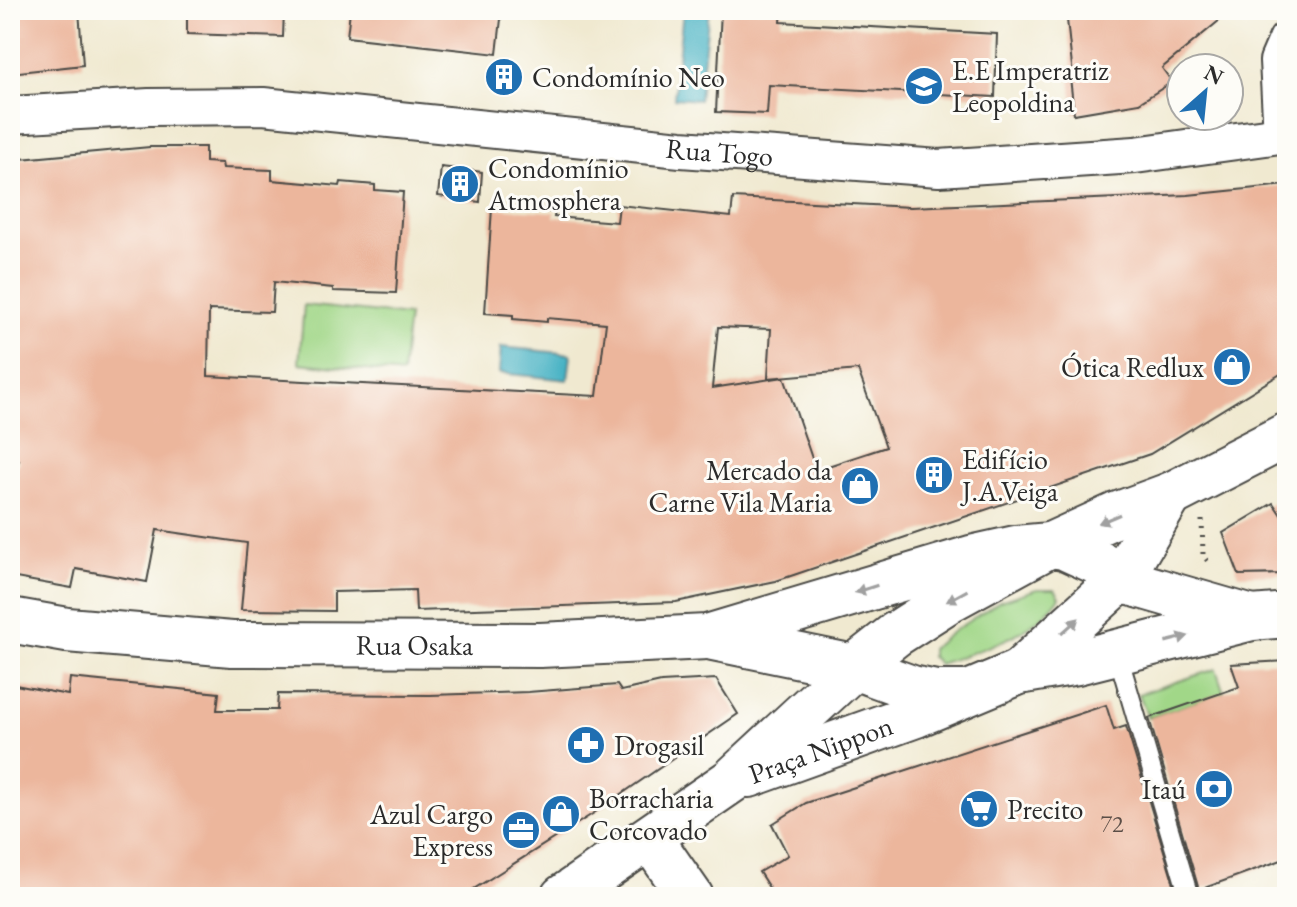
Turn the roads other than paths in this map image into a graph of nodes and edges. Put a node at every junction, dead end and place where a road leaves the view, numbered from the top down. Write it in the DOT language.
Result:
graph roads {
  1 [pos="1287,40"];
  2 [pos="10,115"];
  3 [pos="1284,135"];
  4 [pos="1287,435"];
  5 [pos="1170,495"];
  6 [pos="1050,545"];
  7 [pos="1120,580"];
  8 [pos="816,605"];
  9 [pos="1270,616"];
  10 [pos="10,620"];
  11 [pos="707,637"];
  12 [pos="1117,652"];
  13 [pos="854,667"];
  14 [pos="1019,672"];
  15 [pos="969,693"];
  16 [pos="731,781"];
  17 [pos="650,838"];
  18 [pos="1187,890"];
  19 [pos="563,897"];
  20 [pos="691,897"];
  1 -- 3 [label="street"];
  2 -- 3 [label="street, Rua Togo"];
  4 -- 5 [label="main road"];
  5 -- 6 [label="main road, Praça Nippon, one-way"];
  5 -- 7 [label="main road, Praça Nippon"];
  6 -- 7 [label="main road"];
  6 -- 8 [label="main road, Praça Nippon, one-way"];
  6 -- 13 [label="main road, Praça Nippon, one-way"];
  7 -- 9 [label="main road, Praça Nippon"];
  14 -- 7 [label="main road, Praça Nippon, one-way"];
  8 -- 11 [label="main road, Rua Osaka"];
  12 -- 9 [label="main road, Praça Nippon, one-way"];
  10 -- 11 [label="main road, Rua Osaka"];
  11 -- 13 [label="main road"];
  12 -- 14 [label="main road, Praça Nippon"];
  12 -- 18 [label="lane"];
  13 -- 15 [label="main road"];
  13 -- 16 [label="main road, Praça Nippon"];
  14 -- 15 [label="main road, Praça Nippon"];
  15 -- 16 [label="main road, Praça Nippon"];
  16 -- 17 [label="main road"];
  17 -- 19 [label="main road"];
  17 -- 20 [label="main road"];
}
